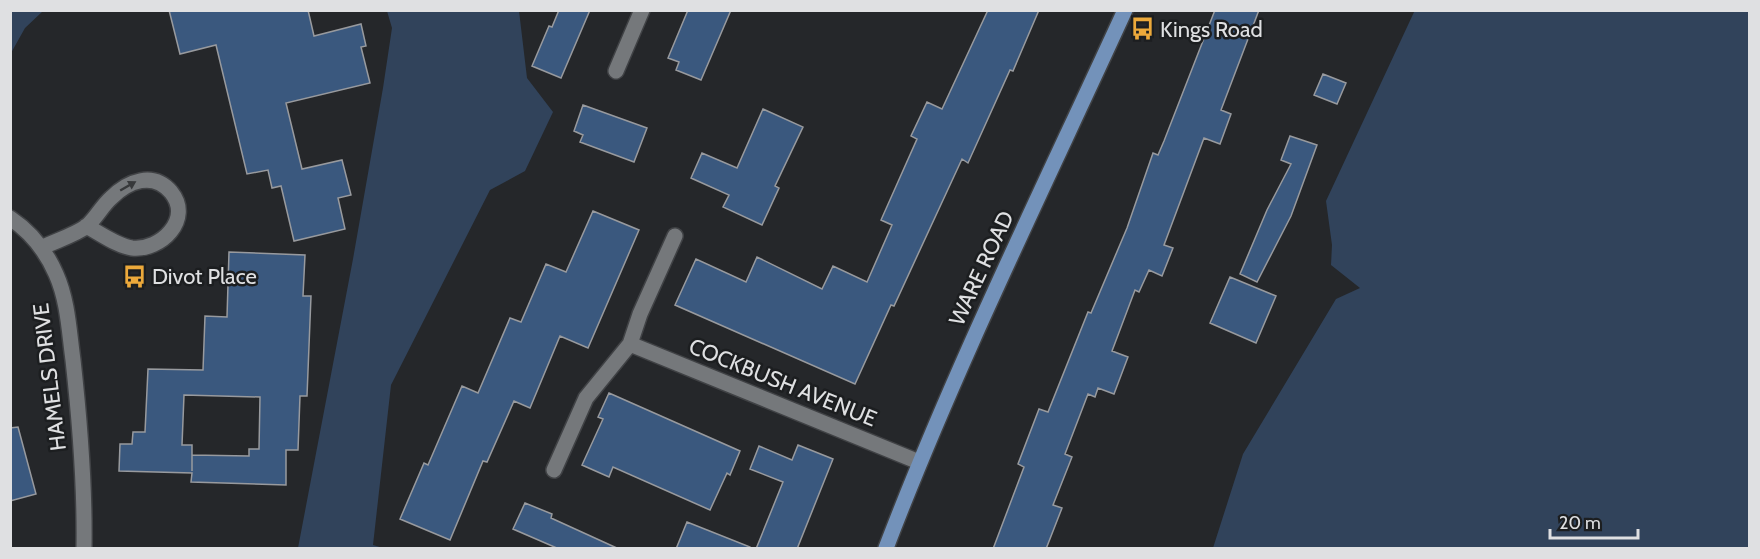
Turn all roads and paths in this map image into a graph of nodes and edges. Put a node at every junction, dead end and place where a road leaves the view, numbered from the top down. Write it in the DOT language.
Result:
graph roads {
  1 [pos="642,10"];
  2 [pos="1125,10"];
  3 [pos="616,71"];
  4 [pos="10,218"];
  5 [pos="86,226"];
  6 [pos="675,236"];
  7 [pos="41,248"];
  8 [pos="630,344"];
  9 [pos="919,462"];
  10 [pos="554,470"];
  11 [pos="84,549"];
  12 [pos="886,549"];
  1 -- 3 [label="street"];
  2 -- 9 [label="main road, WARE ROAD"];
  4 -- 7 [label="street, HAMELS DRIVE"];
  5 -- 5 [label="street, one-way"];
  5 -- 7 [label="street"];
  6 -- 8 [label="street"];
  7 -- 11 [label="street, HAMELS DRIVE"];
  8 -- 9 [label="street, COCKBUSH AVENUE"];
  8 -- 10 [label="street"];
  9 -- 12 [label="main road, WARE ROAD"];
}
